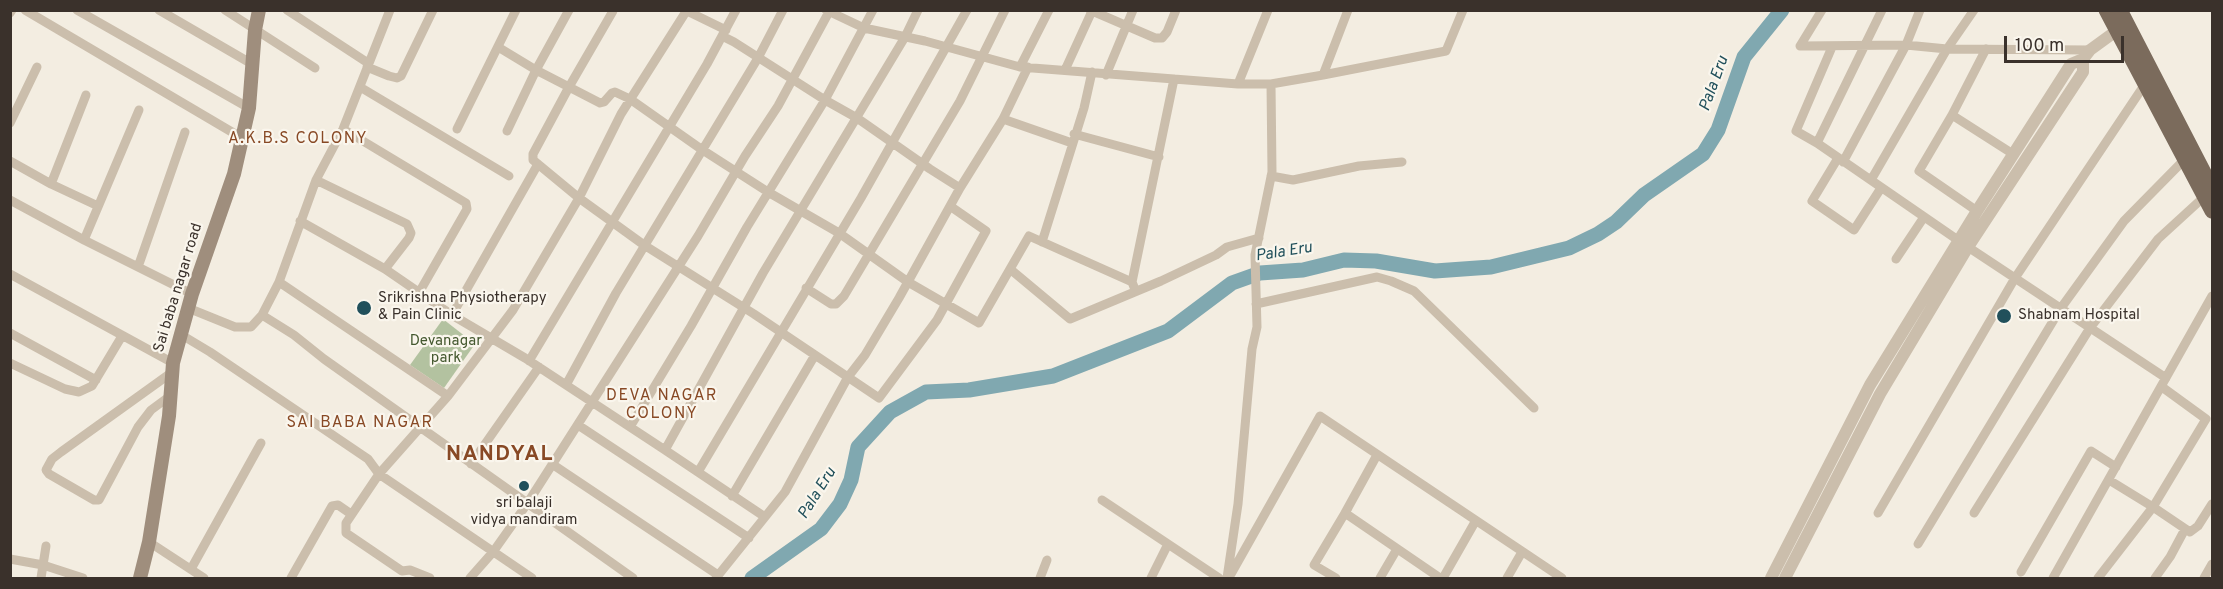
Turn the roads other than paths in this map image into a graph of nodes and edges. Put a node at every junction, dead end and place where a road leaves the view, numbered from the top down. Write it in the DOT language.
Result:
graph roads {
  1 [pos="25,10"];
  2 [pos="77,10"];
  3 [pos="159,10"];
  4 [pos="225,10"];
  5 [pos="259,10"];
  6 [pos="390,10"];
  7 [pos="433,10"];
  8 [pos="516,10"];
  9 [pos="568,10"];
  10 [pos="736,10"];
  11 [pos="783,10"];
  12 [pos="873,10"];
  13 [pos="918,10"];
  14 [pos="967,10"];
  15 [pos="1005,10"];
  16 [pos="1049,10"];
  17 [pos="1133,10"];
  18 [pos="1176,10"];
  19 [pos="1268,10"];
  20 [pos="1348,10"];
  21 [pos="1463,10"];
  22 [pos="1822,10"];
  23 [pos="1882,10"];
  24 [pos="1920,10"];
  25 [pos="1974,10"];
  26 [pos="2106,10"];
  27 [pos="287,11"];
  28 [pos="613,11"];
  29 [pos="687,11"];
  30 [pos="829,11"];
  31 [pos="1091,11"];
  32 [pos="2121,21"];
  33 [pos="1127,27"];
  34 [pos="864,28"];
  35 [pos="255,30"];
  36 [pos="724,33"];
  37 [pos="905,37"];
  38 [pos="1865,45"];
  39 [pos="1906,45"];
  40 [pos="1832,46"];
  41 [pos="498,47"];
  42 [pos="947,47"];
  43 [pos="1947,49"];
  44 [pos="1986,49"];
  45 [pos="2086,54"];
  46 [pos="983,57"];
  47 [pos="758,58"];
  48 [pos="252,64"];
  49 [pos="368,65"];
  50 [pos="37,67"];
  51 [pos="1024,67"];
  52 [pos="315,68"];
  53 [pos="536,70"];
  54 [pos="1065,70"];
  55 [pos="1092,72"];
  56 [pos="1106,75"];
  57 [pos="1323,75"];
  58 [pos="1173,79"];
  59 [pos="793,80"];
  60 [pos="1238,84"];
  61 [pos="1271,84"];
  62 [pos="2145,84"];
  63 [pos="360,87"];
  64 [pos="569,87"];
  65 [pos="86,95"];
  66 [pos="630,99"];
  67 [pos="825,100"];
  68 [pos="249,108"];
  69 [pos="139,110"];
  70 [pos="1952,115"];
  71 [pos="857,118"];
  72 [pos="1003,119"];
  73 [pos="10,123"];
  74 [pos="669,125"];
  75 [pos="343,129"];
  76 [pos="457,129"];
  77 [pos="507,131"];
  78 [pos="185,132"];
  79 [pos="242,138"];
  80 [pos="1073,138"];
  81 [pos="1817,143"];
  82 [pos="892,144"];
  83 [pos="702,149"];
  84 [pos="2013,154"];
  85 [pos="1159,157"];
  86 [pos="2185,159"];
  87 [pos="1841,160"];
  88 [pos="10,162"];
  89 [pos="1402,162"];
  90 [pos="538,164"];
  91 [pos="924,165"];
  92 [pos="736,171"];
  93 [pos="509,176"];
  94 [pos="1271,176"];
  95 [pos="316,180"];
  96 [pos="1871,180"];
  97 [pos="51,184"];
  98 [pos="960,188"];
  99 [pos="1881,188"];
  100 [pos="768,192"];
  101 [pos="2209,192"];
  102 [pos="579,198"];
  103 [pos="10,200"];
  104 [pos="98,206"];
  105 [pos="950,206"];
  106 [pos="801,209"];
  107 [pos="1977,211"];
  108 [pos="2212,211"];
  109 [pos="1924,217"];
  110 [pos="300,220"];
  111 [pos="613,223"];
  112 [pos="839,233"];
  113 [pos="1259,238"];
  114 [pos="84,240"];
  115 [pos="1042,242"];
  116 [pos="1963,243"];
  117 [pos="644,245"];
  118 [pos="870,254"];
  119 [pos="1896,259"];
  120 [pos="679,266"];
  121 [pos="138,267"];
  122 [pos="385,269"];
  123 [pos="1010,269"];
  124 [pos="10,273"];
  125 [pos="2014,278"];
  126 [pos="279,282"];
  127 [pos="908,282"];
  128 [pos="1132,282"];
  129 [pos="712,288"];
  130 [pos="806,288"];
  131 [pos="420,291"];
  132 [pos="1136,292"];
  133 [pos="192,294"];
  134 [pos="2212,296"];
  135 [pos="946,303"];
  136 [pos="1256,304"];
  137 [pos="188,308"];
  138 [pos="744,308"];
  139 [pos="2061,308"];
  140 [pos="262,315"];
  141 [pos="452,315"];
  142 [pos="2090,328"];
  143 [pos="782,332"];
  144 [pos="10,333"];
  145 [pos="180,334"];
  146 [pos="122,336"];
  147 [pos="492,338"];
  148 [pos="815,355"];
  149 [pos="530,361"];
  150 [pos="10,363"];
  151 [pos="539,367"];
  152 [pos="172,368"];
  153 [pos="848,377"];
  154 [pos="96,380"];
  155 [pos="2164,382"];
  156 [pos="566,385"];
  157 [pos="170,396"];
  158 [pos="448,396"];
  159 [pos="592,402"];
  160 [pos="1534,408"];
  161 [pos="2209,421"];
  162 [pos="578,425"];
  163 [pos="420,427"];
  164 [pos="630,427"];
  165 [pos="261,443"];
  166 [pos="665,450"];
  167 [pos="1377,455"];
  168 [pos="471,464"];
  169 [pos="552,464"];
  170 [pos="2116,466"];
  171 [pos="698,472"];
  172 [pos="379,474"];
  173 [pos="2109,480"];
  174 [pos="732,496"];
  175 [pos="1102,500"];
  176 [pos="527,504"];
  177 [pos="2212,504"];
  178 [pos="2153,507"];
  179 [pos="1348,508"];
  180 [pos="1878,513"];
  181 [pos="1974,513"];
  182 [pos="351,514"];
  183 [pos="765,517"];
  184 [pos="1475,522"];
  185 [pos="2185,529"];
  186 [pos="748,538"];
  187 [pos="149,543"];
  188 [pos="1168,544"];
  189 [pos="1918,544"];
  190 [pos="46,546"];
  191 [pos="1397,549"];
  192 [pos="492,552"];
  193 [pos="1522,552"];
  194 [pos="10,559"];
  195 [pos="1047,560"];
  196 [pos="2212,564"];
  197 [pos="43,565"];
  198 [pos="191,569"];
  199 [pos="2020,572"];
  200 [pos="400,575"];
  201 [pos="717,577"];
  202 [pos="41,579"];
  203 [pos="83,579"];
  204 [pos="140,579"];
  205 [pos="204,579"];
  206 [pos="291,579"];
  207 [pos="430,579"];
  208 [pos="470,579"];
  209 [pos="532,579"];
  210 [pos="633,579"];
  211 [pos="1040,579"];
  212 [pos="1151,579"];
  213 [pos="1219,579"];
  214 [pos="1228,579"];
  215 [pos="1336,579"];
  216 [pos="1380,579"];
  217 [pos="1442,579"];
  218 [pos="1507,579"];
  219 [pos="1562,579"];
  220 [pos="1772,579"];
  221 [pos="1785,579"];
  222 [pos="2053,579"];
  223 [pos="2098,579"];
  224 [pos="2155,579"];
  225 [pos="2204,579"];
  1 -- 79 [label="street"];
  2 -- 68 [label="street"];
  3 -- 48 [label="street"];
  4 -- 35 [label="street"];
  5 -- 35 [label="main road, Sai baba nagar road"];
  6 -- 49 [label="street"];
  7 -- 49 [label="street"];
  8 -- 41 [label="street"];
  9 -- 53 [label="street"];
  10 -- 36 [label="street"];
  11 -- 47 [label="street"];
  12 -- 34 [label="street"];
  13 -- 37 [label="street"];
  14 -- 42 [label="street"];
  15 -- 46 [label="street"];
  16 -- 51 [label="street"];
  17 -- 33 [label="street"];
  18 -- 33 [label="street"];
  19 -- 60 [label="street"];
  20 -- 57 [label="street"];
  21 -- 57 [label="street"];
  22 -- 40 [label="street"];
  23 -- 38 [label="street"];
  24 -- 39 [label="street"];
  25 -- 43 [label="street"];
  26 -- 32 [label="main road"];
  27 -- 49 [label="street"];
  28 -- 64 [label="street"];
  29 -- 36 [label="street"];
  29 -- 66 [label="street"];
  30 -- 34 [label="street"];
  30 -- 59 [label="street"];
  31 -- 33 [label="street"];
  31 -- 54 [label="street"];
  32 -- 45 [label="street"];
  32 -- 62 [label="main road"];
  32 -- 101 [label="main road"];
  33 -- 56 [label="street"];
  34 -- 37 [label="street"];
  34 -- 67 [label="street"];
  35 -- 48 [label="main road, Sai baba nagar road"];
  35 -- 52 [label="street"];
  36 -- 47 [label="street"];
  36 -- 74 [label="street"];
  37 -- 42 [label="street"];
  37 -- 71 [label="street"];
  38 -- 39 [label="street"];
  38 -- 40 [label="street"];
  38 -- 81 [label="street"];
  39 -- 43 [label="street"];
  39 -- 87 [label="street"];
  40 -- 81 [label="street"];
  41 -- 53 [label="street"];
  41 -- 76 [label="street"];
  42 -- 46 [label="street"];
  42 -- 82 [label="street"];
  43 -- 44 [label="street"];
  43 -- 96 [label="street"];
  44 -- 45 [label="street"];
  44 -- 70 [label="street"];
  45 -- 84 [label="street"];
  45 -- 116 [label="street"];
  46 -- 51 [label="street"];
  46 -- 91 [label="street"];
  47 -- 59 [label="street"];
  47 -- 83 [label="street"];
  48 -- 68 [label="main road, Sai baba nagar road"];
  49 -- 63 [label="street"];
  50 -- 73 [label="street"];
  51 -- 54 [label="street"];
  51 -- 72 [label="street"];
  53 -- 64 [label="street"];
  53 -- 77 [label="street"];
  54 -- 55 [label="street"];
  55 -- 56 [label="street"];
  55 -- 80 [label="street"];
  56 -- 58 [label="street"];
  57 -- 61 [label="street"];
  58 -- 60 [label="street"];
  58 -- 85 [label="street"];
  59 -- 67 [label="street"];
  59 -- 92 [label="street"];
  60 -- 61 [label="street"];
  61 -- 94 [label="street"];
  62 -- 86 [label="main road"];
  62 -- 125 [label="street"];
  63 -- 75 [label="street"];
  63 -- 93 [label="street"];
  64 -- 66 [label="street"];
  64 -- 90 [label="street"];
  65 -- 97 [label="street"];
  66 -- 74 [label="street"];
  66 -- 102 [label="street"];
  67 -- 71 [label="street"];
  67 -- 100 [label="street"];
  68 -- 79 [label="main road, Sai baba nagar road"];
  69 -- 104 [label="street"];
  70 -- 84 [label="street"];
  70 -- 107 [label="street"];
  71 -- 82 [label="street"];
  71 -- 106 [label="street"];
  72 -- 80 [label="street"];
  72 -- 98 [label="street"];
  74 -- 83 [label="street"];
  74 -- 111 [label="street"];
  75 -- 95 [label="street"];
  75 -- 131 [label="street"];
  78 -- 121 [label="street"];
  79 -- 133 [label="main road, Sai baba nagar road"];
  80 -- 85 [label="street"];
  80 -- 115 [label="street"];
  81 -- 87 [label="street"];
  82 -- 91 [label="street"];
  82 -- 112 [label="street"];
  83 -- 92 [label="street"];
  83 -- 117 [label="street"];
  84 -- 107 [label="street"];
  85 -- 128 [label="street"];
  86 -- 101 [label="main road"];
  86 -- 139 [label="street"];
  87 -- 96 [label="street"];
  87 -- 99 [label="street"];
  88 -- 97 [label="street"];
  89 -- 94 [label="street"];
  90 -- 102 [label="street"];
  90 -- 141 [label="street"];
  91 -- 98 [label="street"];
  91 -- 118 [label="street"];
  92 -- 100 [label="street"];
  92 -- 120 [label="street"];
  94 -- 113 [label="street"];
  95 -- 110 [label="street"];
  95 -- 122 [label="street"];
  96 -- 99 [label="street"];
  97 -- 104 [label="street"];
  98 -- 105 [label="street"];
  99 -- 109 [label="street"];
  100 -- 106 [label="street"];
  100 -- 129 [label="street"];
  101 -- 108 [label="main road"];
  101 -- 142 [label="street"];
  102 -- 111 [label="street"];
  102 -- 147 [label="street"];
  103 -- 114 [label="street"];
  104 -- 114 [label="street"];
  105 -- 127 [label="street"];
  105 -- 135 [label="street"];
  106 -- 112 [label="street"];
  106 -- 138 [label="street"];
  107 -- 116 [label="street"];
  109 -- 116 [label="street"];
  109 -- 119 [label="street"];
  110 -- 122 [label="street"];
  110 -- 126 [label="street"];
  111 -- 117 [label="street"];
  111 -- 149 [label="street"];
  112 -- 118 [label="street"];
  112 -- 130 [label="street"];
  113 -- 132 [label="street"];
  113 -- 136 [label="street"];
  114 -- 121 [label="street"];
  115 -- 123 [label="street"];
  115 -- 128 [label="street"];
  116 -- 125 [label="street"];
  116 -- 220 [label="street"];
  116 -- 221 [label="street"];
  117 -- 120 [label="street"];
  117 -- 156 [label="street"];
  118 -- 127 [label="street"];
  118 -- 130 [label="street"];
  120 -- 129 [label="street"];
  120 -- 159 [label="street"];
  121 -- 133 [label="street"];
  122 -- 131 [label="street"];
  123 -- 132 [label="street"];
  123 -- 135 [label="street"];
  124 -- 146 [label="street"];
  125 -- 139 [label="street"];
  125 -- 180 [label="street"];
  126 -- 140 [label="street"];
  126 -- 158 [label="street"];
  127 -- 135 [label="street"];
  127 -- 153 [label="street"];
  128 -- 132 [label="street"];
  129 -- 138 [label="street"];
  129 -- 164 [label="street"];
  130 -- 143 [label="street"];
  131 -- 141 [label="street"];
  133 -- 137 [label="main road, Sai baba nagar road"];
  134 -- 155 [label="street"];
  135 -- 153 [label="street"];
  136 -- 160 [label="street"];
  136 -- 214 [label="street"];
  137 -- 140 [label="street"];
  137 -- 145 [label="main road, Sai baba nagar road"];
  138 -- 143 [label="street"];
  138 -- 166 [label="street"];
  139 -- 142 [label="street"];
  139 -- 189 [label="street"];
  140 -- 163 [label="street"];
  141 -- 147 [label="street"];
  142 -- 155 [label="street"];
  142 -- 181 [label="street"];
  143 -- 148 [label="street"];
  143 -- 171 [label="street"];
  144 -- 154 [label="street"];
  145 -- 152 [label="main road, Sai baba nagar road"];
  145 -- 172 [label="street"];
  146 -- 152 [label="street"];
  146 -- 154 [label="street"];
  147 -- 149 [label="street"];
  147 -- 158 [label="street"];
  148 -- 153 [label="street"];
  148 -- 174 [label="street"];
  149 -- 151 [label="street"];
  150 -- 154 [label="street"];
  151 -- 156 [label="street"];
  151 -- 168 [label="street"];
  152 -- 157 [label="main road, Sai baba nagar road"];
  152 -- 157 [label="street"];
  153 -- 183 [label="street"];
  155 -- 161 [label="street"];
  155 -- 170 [label="street"];
  156 -- 159 [label="street"];
  157 -- 187 [label="main road, Sai baba nagar road"];
  158 -- 163 [label="street"];
  159 -- 162 [label="street"];
  159 -- 164 [label="street"];
  161 -- 178 [label="street"];
  162 -- 169 [label="street"];
  162 -- 186 [label="street"];
  163 -- 168 [label="street"];
  163 -- 172 [label="street"];
  164 -- 166 [label="street"];
  165 -- 198 [label="street"];
  166 -- 171 [label="street"];
  167 -- 179 [label="street"];
  167 -- 184 [label="street"];
  167 -- 214 [label="street"];
  168 -- 176 [label="street"];
  169 -- 176 [label="street"];
  169 -- 201 [label="street"];
  170 -- 173 [label="street"];
  170 -- 199 [label="street"];
  171 -- 174 [label="street"];
  172 -- 182 [label="street"];
  172 -- 192 [label="street"];
  173 -- 178 [label="street"];
  173 -- 222 [label="street"];
  174 -- 183 [label="street"];
  175 -- 188 [label="street"];
  176 -- 192 [label="street"];
  176 -- 210 [label="street"];
  177 -- 185 [label="street"];
  178 -- 185 [label="street"];
  178 -- 223 [label="street"];
  179 -- 191 [label="street"];
  179 -- 215 [label="street"];
  182 -- 200 [label="street"];
  182 -- 206 [label="street"];
  183 -- 186 [label="street"];
  184 -- 193 [label="street"];
  184 -- 217 [label="street"];
  185 -- 224 [label="street"];
  186 -- 201 [label="street"];
  187 -- 198 [label="street"];
  187 -- 204 [label="main road, Sai baba nagar road"];
  188 -- 212 [label="street"];
  188 -- 213 [label="street"];
  190 -- 197 [label="street"];
  191 -- 216 [label="street"];
  191 -- 217 [label="street"];
  192 -- 208 [label="street"];
  192 -- 209 [label="street"];
  193 -- 218 [label="street"];
  193 -- 219 [label="street"];
  194 -- 197 [label="street"];
  195 -- 211 [label="street"];
  196 -- 225 [label="street"];
  197 -- 202 [label="street"];
  197 -- 203 [label="street"];
  198 -- 205 [label="street"];
  200 -- 207 [label="street"];
}
